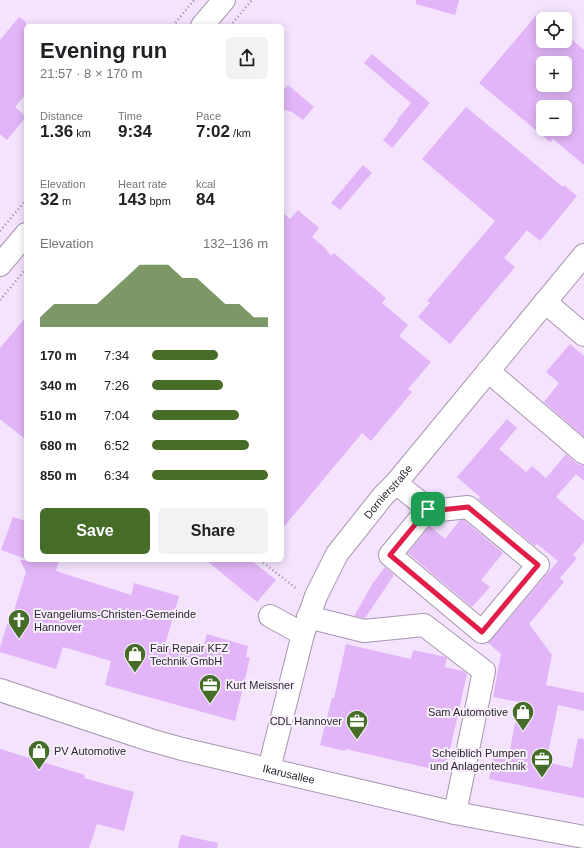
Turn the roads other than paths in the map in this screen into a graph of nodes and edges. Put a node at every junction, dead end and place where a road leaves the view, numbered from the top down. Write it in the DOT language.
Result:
graph roads {
  1 [pos="224,0"];
  2 [pos="204,24"];
  3 [pos="24,236"];
  4 [pos="584,256"];
  5 [pos="0,265"];
  6 [pos="545,302"];
  7 [pos="584,335"];
  8 [pos="488,371"];
  9 [pos="584,453"];
  10 [pos="396,483"];
  11 [pos="428,509"];
  12 [pos="270,616"];
  13 [pos="306,626"];
  14 [pos="0,690"];
  15 [pos="269,769"];
  16 [pos="455,814"];
  17 [pos="584,837"];
  1 -- 2 [label="street"];
  3 -- 5 [label="street"];
  4 -- 6 [label="street, Dornierstraße"];
  6 -- 7 [label="street"];
  6 -- 8 [label="street, Dornierstraße"];
  8 -- 9 [label="street"];
  8 -- 10 [label="street, Dornierstraße"];
  10 -- 11 [label="street"];
  10 -- 13 [label="street, Dornierstraße"];
  11 -- 11 [label="street"];
  12 -- 13 [label="street"];
  13 -- 15 [label="street, Dornierstraße"];
  13 -- 16 [label="street"];
  14 -- 15 [label="street, Ikarusallee"];
  15 -- 16 [label="street, Ikarusallee"];
  16 -- 17 [label="street, Ikarusallee"];
}
